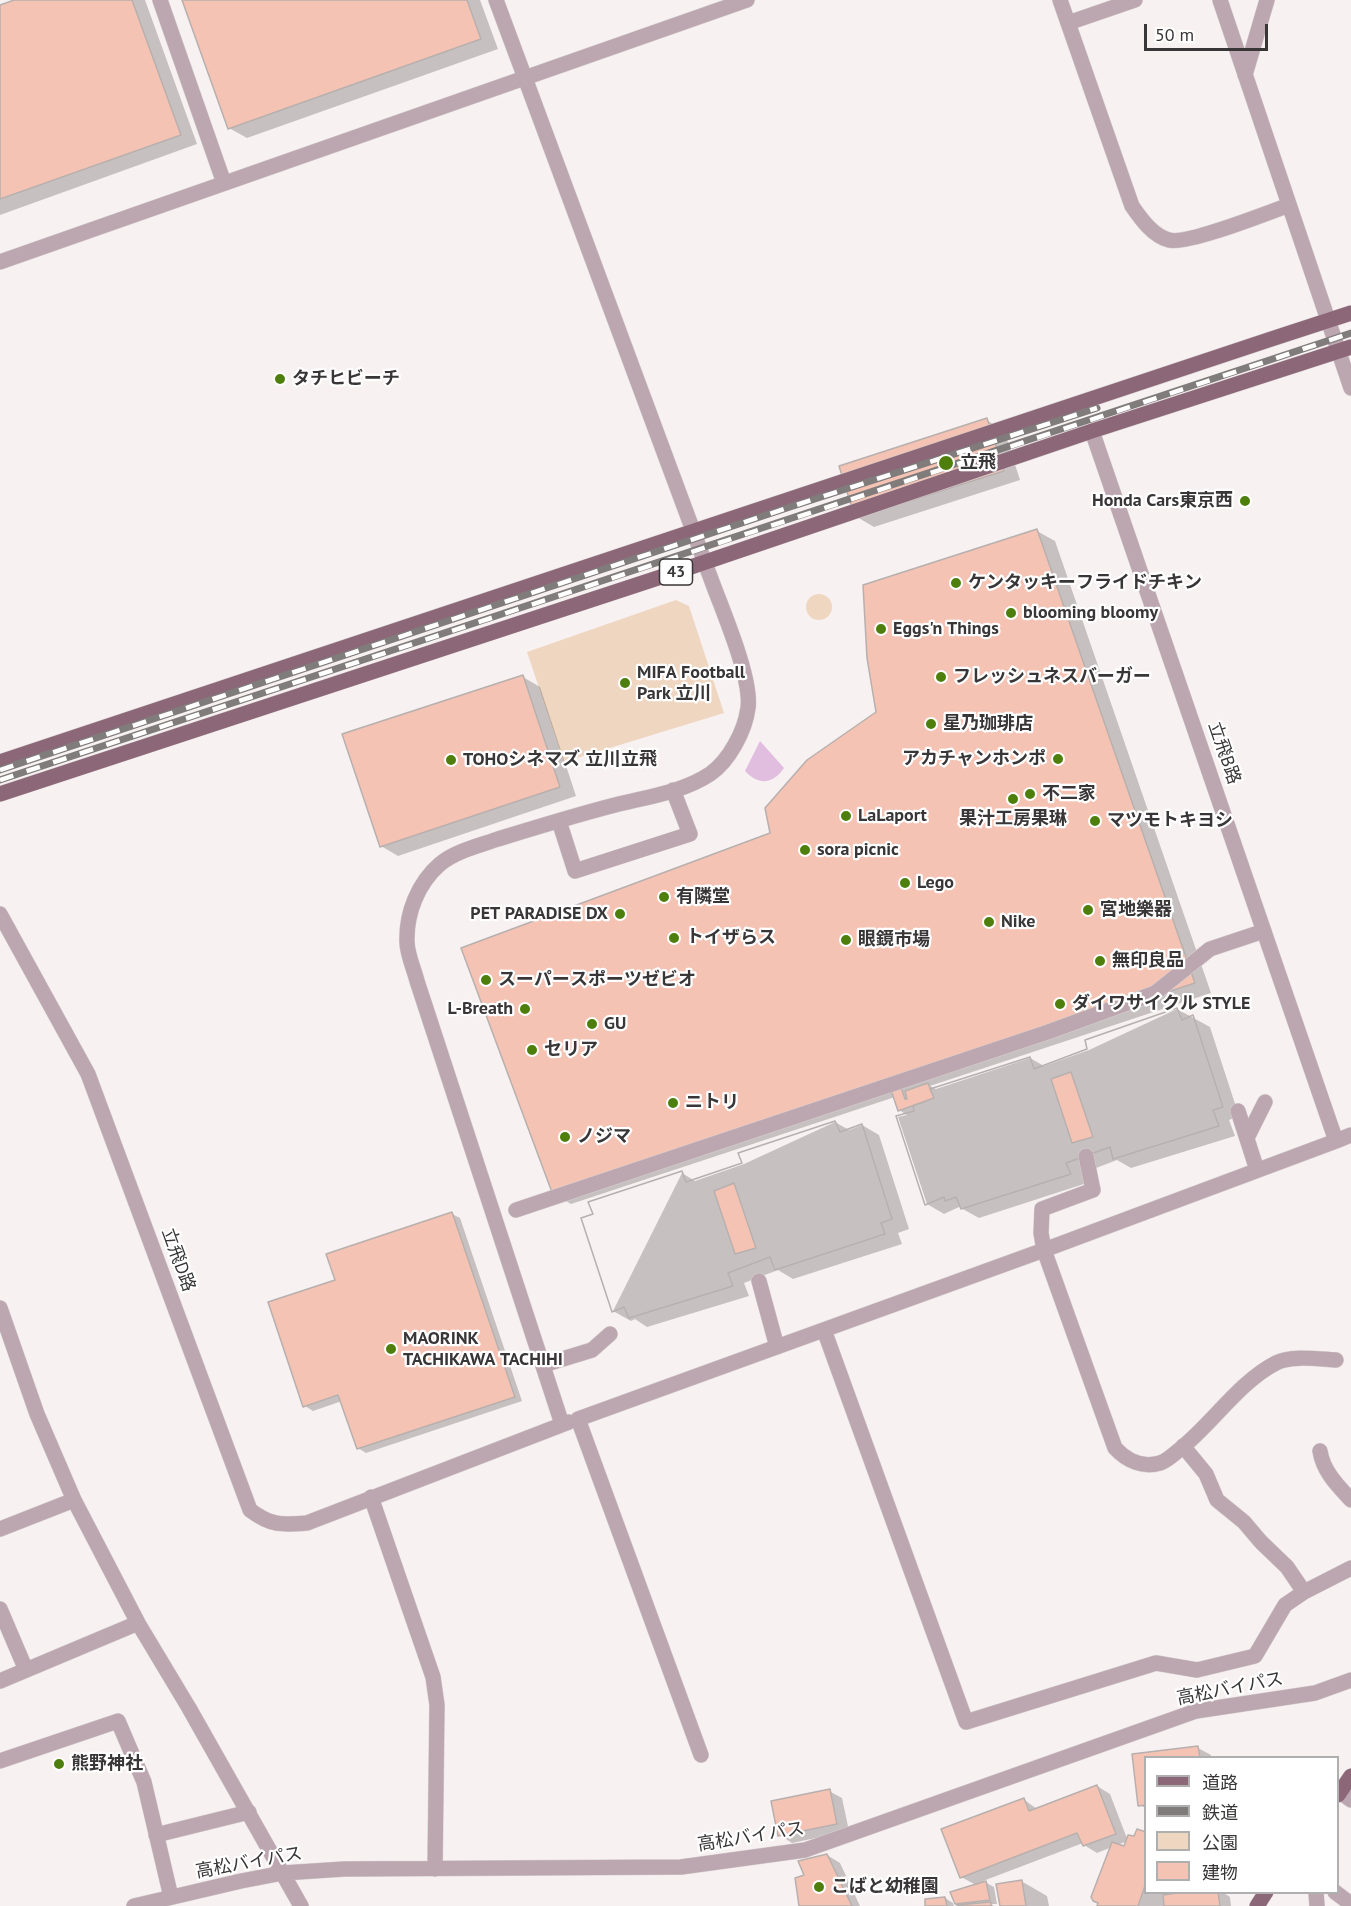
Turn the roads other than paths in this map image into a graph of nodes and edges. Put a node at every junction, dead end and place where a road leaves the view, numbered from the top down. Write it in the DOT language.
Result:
graph roads {
  1 [pos="160,0"];
  2 [pos="496,0"];
  3 [pos="1060,0"];
  4 [pos="1136,0"];
  5 [pos="1220,0"];
  6 [pos="1267,0"];
  7 [pos="737,2"];
  8 [pos="1068,23"];
  9 [pos="1245,75"];
  10 [pos="524,77"];
  11 [pos="224,183"];
  12 [pos="1289,205"];
  13 [pos="0,261"];
  14 [pos="1351,313"];
  15 [pos="1329,320"];
  16 [pos="1345,349"];
  17 [pos="1351,388"];
  18 [pos="1092,431"];
  19 [pos="693,532"];
  20 [pos="705,562"];
  21 [pos="0,762"];
  22 [pos="673,790"];
  23 [pos="0,794"];
  24 [pos="559,821"];
  25 [pos="0,914"];
  26 [pos="1264,931"];
  27 [pos="1265,1102"];
  28 [pos="1238,1111"];
  29 [pos="1247,1138"];
  30 [pos="1344,1138"];
  31 [pos="1086,1156"];
  32 [pos="1257,1170"];
  33 [pos="516,1210"];
  34 [pos="1044,1250"];
  35 [pos="759,1281"];
  36 [pos="0,1308"];
  37 [pos="824,1330"];
  38 [pos="4,1333"];
  39 [pos="610,1334"];
  40 [pos="777,1347"];
  41 [pos="1336,1360"];
  42 [pos="543,1365"];
  43 [pos="578,1419"];
  44 [pos="562,1424"];
  45 [pos="1183,1446"];
  46 [pos="1320,1451"];
  47 [pos="371,1497"];
  48 [pos="74,1500"];
  49 [pos="1351,1500"];
  50 [pos="0,1530"];
  51 [pos="1351,1568"];
  52 [pos="1304,1592"];
  53 [pos="0,1609"];
  54 [pos="138,1623"];
  55 [pos="26,1670"];
  56 [pos="1351,1680"];
  57 [pos="0,1681"];
  58 [pos="701,1755"];
  59 [pos="0,1761"];
  60 [pos="1351,1776"];
  61 [pos="1343,1796"];
  62 [pos="249,1812"];
  63 [pos="156,1835"];
  64 [pos="435,1869"];
  65 [pos="283,1873"];
  66 [pos="1336,1894"];
  67 [pos="181,1899"];
  68 [pos="1351,1904"];
  69 [pos="134,1906"];
  70 [pos="301,1906"];
  1 -- 11 [label="street"];
  2 -- 10 [label="street"];
  3 -- 8 [label="street"];
  4 -- 8 [label="street"];
  5 -- 9 [label="street"];
  6 -- 9 [label="street"];
  7 -- 10 [label="street"];
  8 -- 12 [label="street"];
  9 -- 12 [label="street"];
  10 -- 11 [label="street"];
  10 -- 19 [label="street"];
  11 -- 13 [label="street"];
  12 -- 15 [label="street"];
  14 -- 15 [label="main road, 43"];
  15 -- 16 [label="street"];
  15 -- 19 [label="main road, 43"];
  16 -- 17 [label="street"];
  16 -- 18 [label="main road, 43"];
  18 -- 20 [label="main road, 43"];
  18 -- 26 [label="street, 立飛B路"];
  19 -- 20 [label="street"];
  19 -- 21 [label="main road, 43"];
  20 -- 22 [label="street"];
  20 -- 23 [label="main road, 43"];
  22 -- 24 [label="street"];
  22 -- 24 [label="street"];
  24 -- 42 [label="street"];
  25 -- 47 [label="street, 立飛D路"];
  26 -- 30 [label="street, 立飛B路"];
  26 -- 33 [label="street"];
  27 -- 29 [label="street"];
  28 -- 29 [label="street"];
  29 -- 32 [label="street"];
  30 -- 32 [label="street, 立飛D路"];
  31 -- 34 [label="street"];
  32 -- 34 [label="street, 立飛D路"];
  34 -- 37 [label="street, 立飛D路"];
  34 -- 45 [label="street"];
  35 -- 40 [label="street"];
  36 -- 38 [label="street"];
  37 -- 40 [label="street, 立飛D路"];
  37 -- 52 [label="street"];
  38 -- 48 [label="street"];
  39 -- 42 [label="street"];
  40 -- 43 [label="street, 立飛D路"];
  41 -- 45 [label="street"];
  42 -- 44 [label="street"];
  43 -- 44 [label="street, 立飛D路"];
  43 -- 58 [label="street"];
  44 -- 47 [label="street, 立飛D路"];
  45 -- 52 [label="street"];
  46 -- 49 [label="street"];
  47 -- 64 [label="street"];
  48 -- 50 [label="street"];
  48 -- 54 [label="street"];
  51 -- 52 [label="street"];
  53 -- 55 [label="street"];
  54 -- 55 [label="street"];
  54 -- 62 [label="street"];
  55 -- 57 [label="street"];
  56 -- 64 [label="street, 高松バイパス"];
  59 -- 63 [label="street"];
  60 -- 61 [label="main road"];
  62 -- 63 [label="street"];
  62 -- 65 [label="street"];
  63 -- 67 [label="street"];
  64 -- 65 [label="street, 高松バイパス"];
  65 -- 67 [label="street, 高松バイパス"];
  65 -- 70 [label="street"];
  66 -- 68 [label="street"];
  67 -- 69 [label="street, 高松バイパス"];
}
